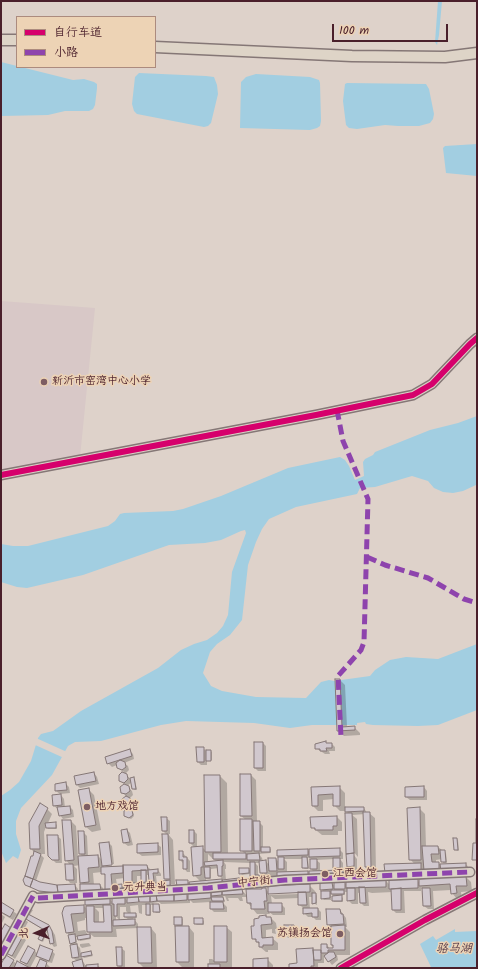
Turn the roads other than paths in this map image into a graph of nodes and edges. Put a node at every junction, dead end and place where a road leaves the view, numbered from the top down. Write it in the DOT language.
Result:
graph roads {
  1 [pos="1,40"];
  2 [pos="16,40"];
  3 [pos="156,47"];
  4 [pos="477,53"];
  5 [pos="477,338"];
  6 [pos="1,476"];
  7 [pos="470,872"];
  8 [pos="477,893"];
  9 [pos="1,955"];
  10 [pos="341,968"];
  1 -- 2 [label="main road"];
  3 -- 4 [label="main road"];
  5 -- 6 [label="street"];
  7 -- 9 [label="street, 中宁街"];
  8 -- 10 [label="street"];
}
